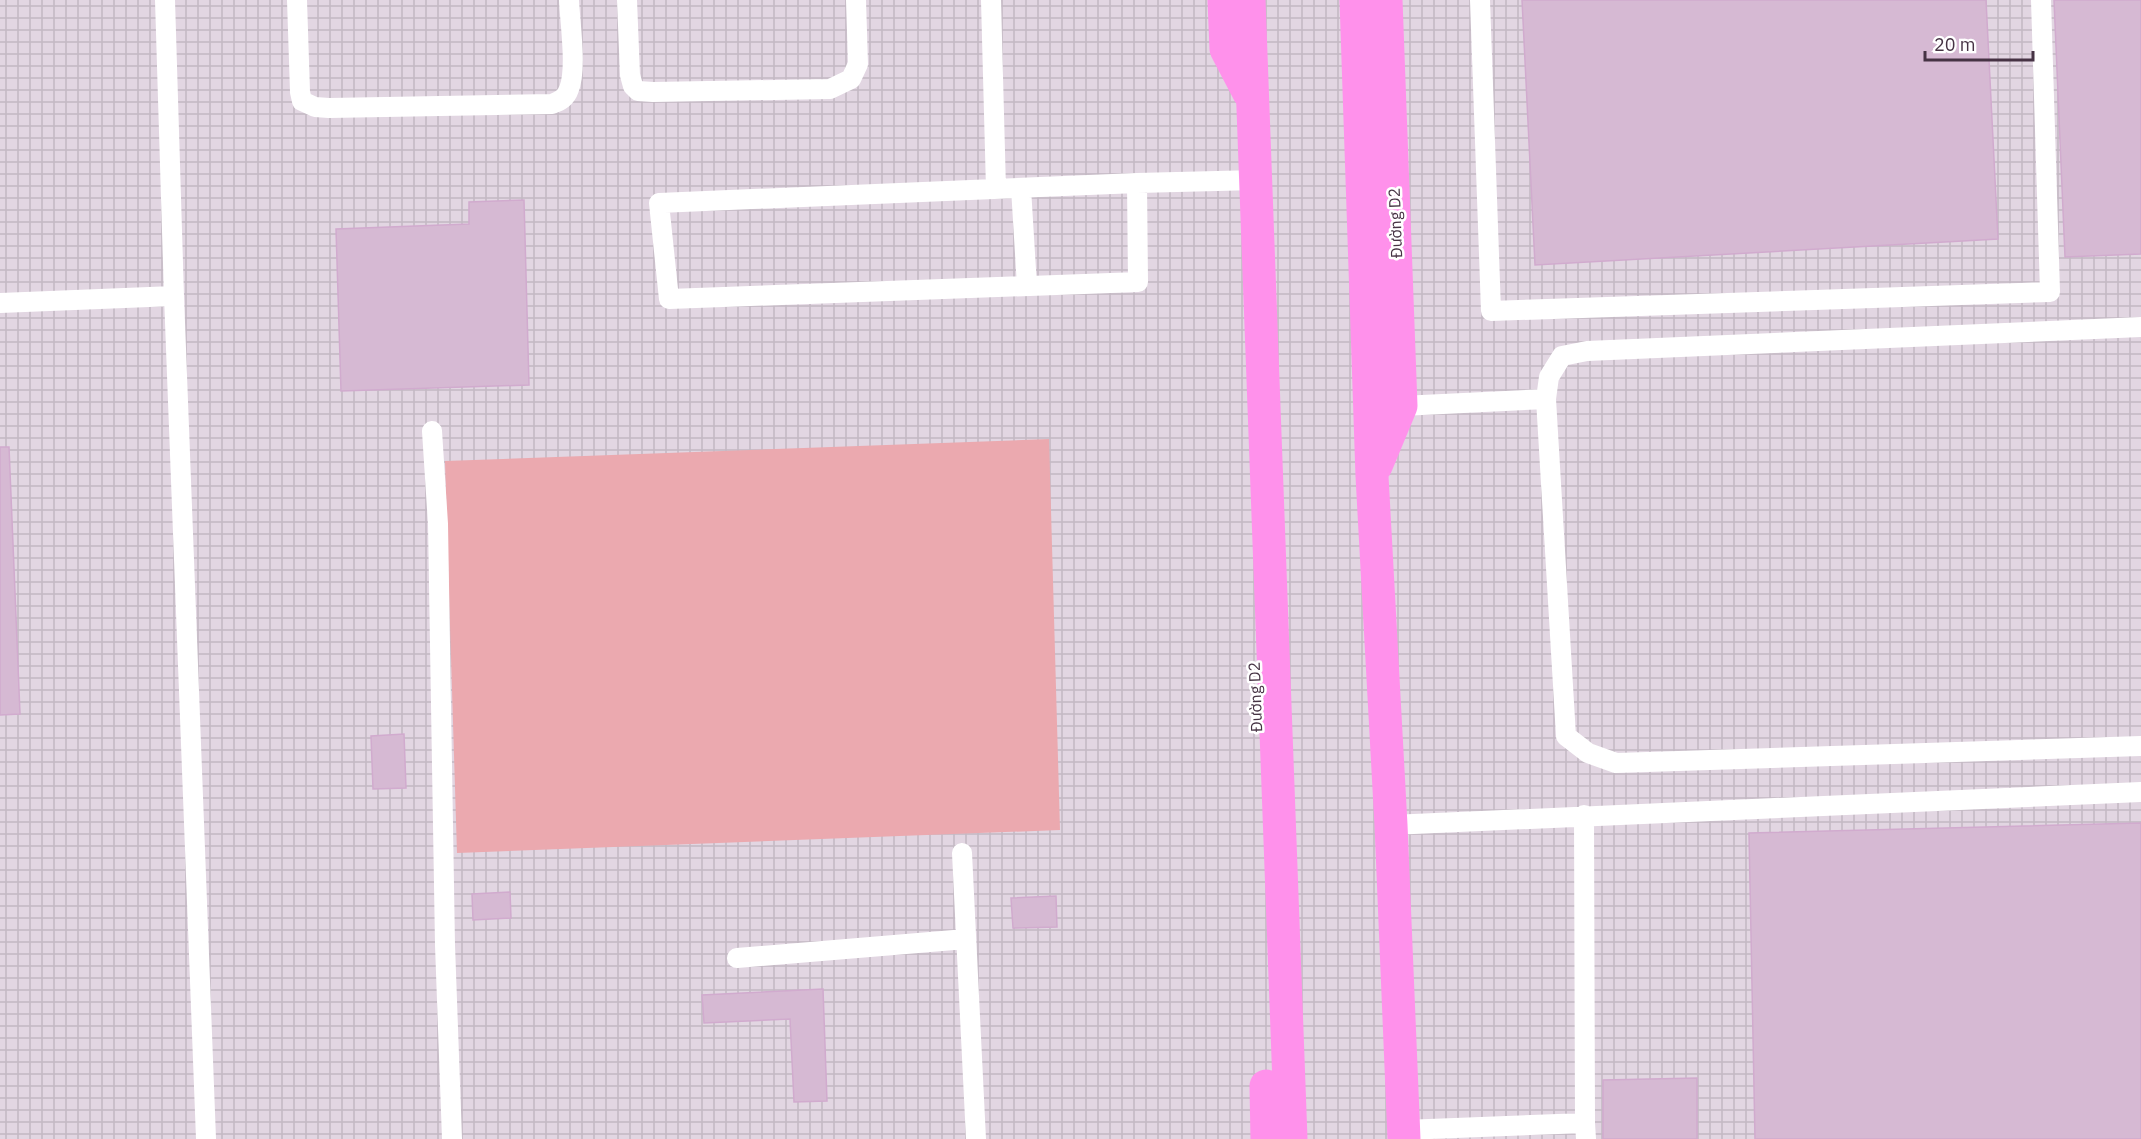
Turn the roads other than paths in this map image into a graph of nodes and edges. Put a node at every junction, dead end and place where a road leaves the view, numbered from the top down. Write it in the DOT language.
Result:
graph roads {
  1 [pos="165,0"];
  2 [pos="297,0"];
  3 [pos="569,0"];
  4 [pos="627,0"];
  5 [pos="856,0"];
  6 [pos="991,0"];
  7 [pos="1224,0"];
  8 [pos="1250,0"];
  9 [pos="1356,0"];
  10 [pos="1386,0"];
  11 [pos="1480,0"];
  12 [pos="2041,0"];
  13 [pos="1254,103"];
  14 [pos="1257,180"];
  15 [pos="1137,183"];
  16 [pos="1021,188"];
  17 [pos="996,189"];
  18 [pos="1260,257"];
  19 [pos="1027,286"];
  20 [pos="174,296"];
  21 [pos="0,303"];
  22 [pos="2141,327"];
  23 [pos="1546,399"];
  24 [pos="1401,406"];
  25 [pos="432,431"];
  26 [pos="1372,476"];
  27 [pos="2141,746"];
  28 [pos="2141,792"];
  29 [pos="1584,815"];
  30 [pos="1391,825"];
  31 [pos="962,853"];
  32 [pos="966,939"];
  33 [pos="737,958"];
  34 [pos="1586,1131"];
  35 [pos="1404,1134"];
  36 [pos="206,1139"];
  37 [pos="452,1139"];
  38 [pos="976,1139"];
  39 [pos="1267,1139"];
  40 [pos="1291,1139"];
  1 -- 20 [label="lane"];
  2 -- 3 [label="lane"];
  4 -- 5 [label="lane"];
  6 -- 17 [label="lane"];
  7 -- 13 [label="main road, Đường D2"];
  8 -- 13 [label="main road, Đường D2"];
  9 -- 26 [label="main road, Đường D2"];
  10 -- 24 [label="main road, Đường D2"];
  11 -- 12 [label="lane"];
  13 -- 14 [label="main road, Đường D2"];
  14 -- 15 [label="lane"];
  14 -- 18 [label="main road, Đường D2"];
  15 -- 16 [label="lane"];
  15 -- 19 [label="lane"];
  16 -- 17 [label="lane"];
  16 -- 19 [label="lane"];
  17 -- 19 [label="lane"];
  18 -- 39 [label="main road, Đường D2"];
  18 -- 40 [label="main road, Đường D2"];
  20 -- 21 [label="lane"];
  20 -- 36 [label="lane"];
  22 -- 23 [label="lane"];
  23 -- 24 [label="lane"];
  23 -- 27 [label="lane"];
  24 -- 26 [label="main road, Đường D2"];
  25 -- 37 [label="lane"];
  26 -- 30 [label="main road, Đường D2"];
  28 -- 29 [label="lane"];
  29 -- 30 [label="lane"];
  29 -- 34 [label="lane"];
  30 -- 35 [label="main road, Đường D2"];
  31 -- 32 [label="lane"];
  32 -- 33 [label="lane"];
  32 -- 38 [label="lane"];
  34 -- 35 [label="lane"];
}
